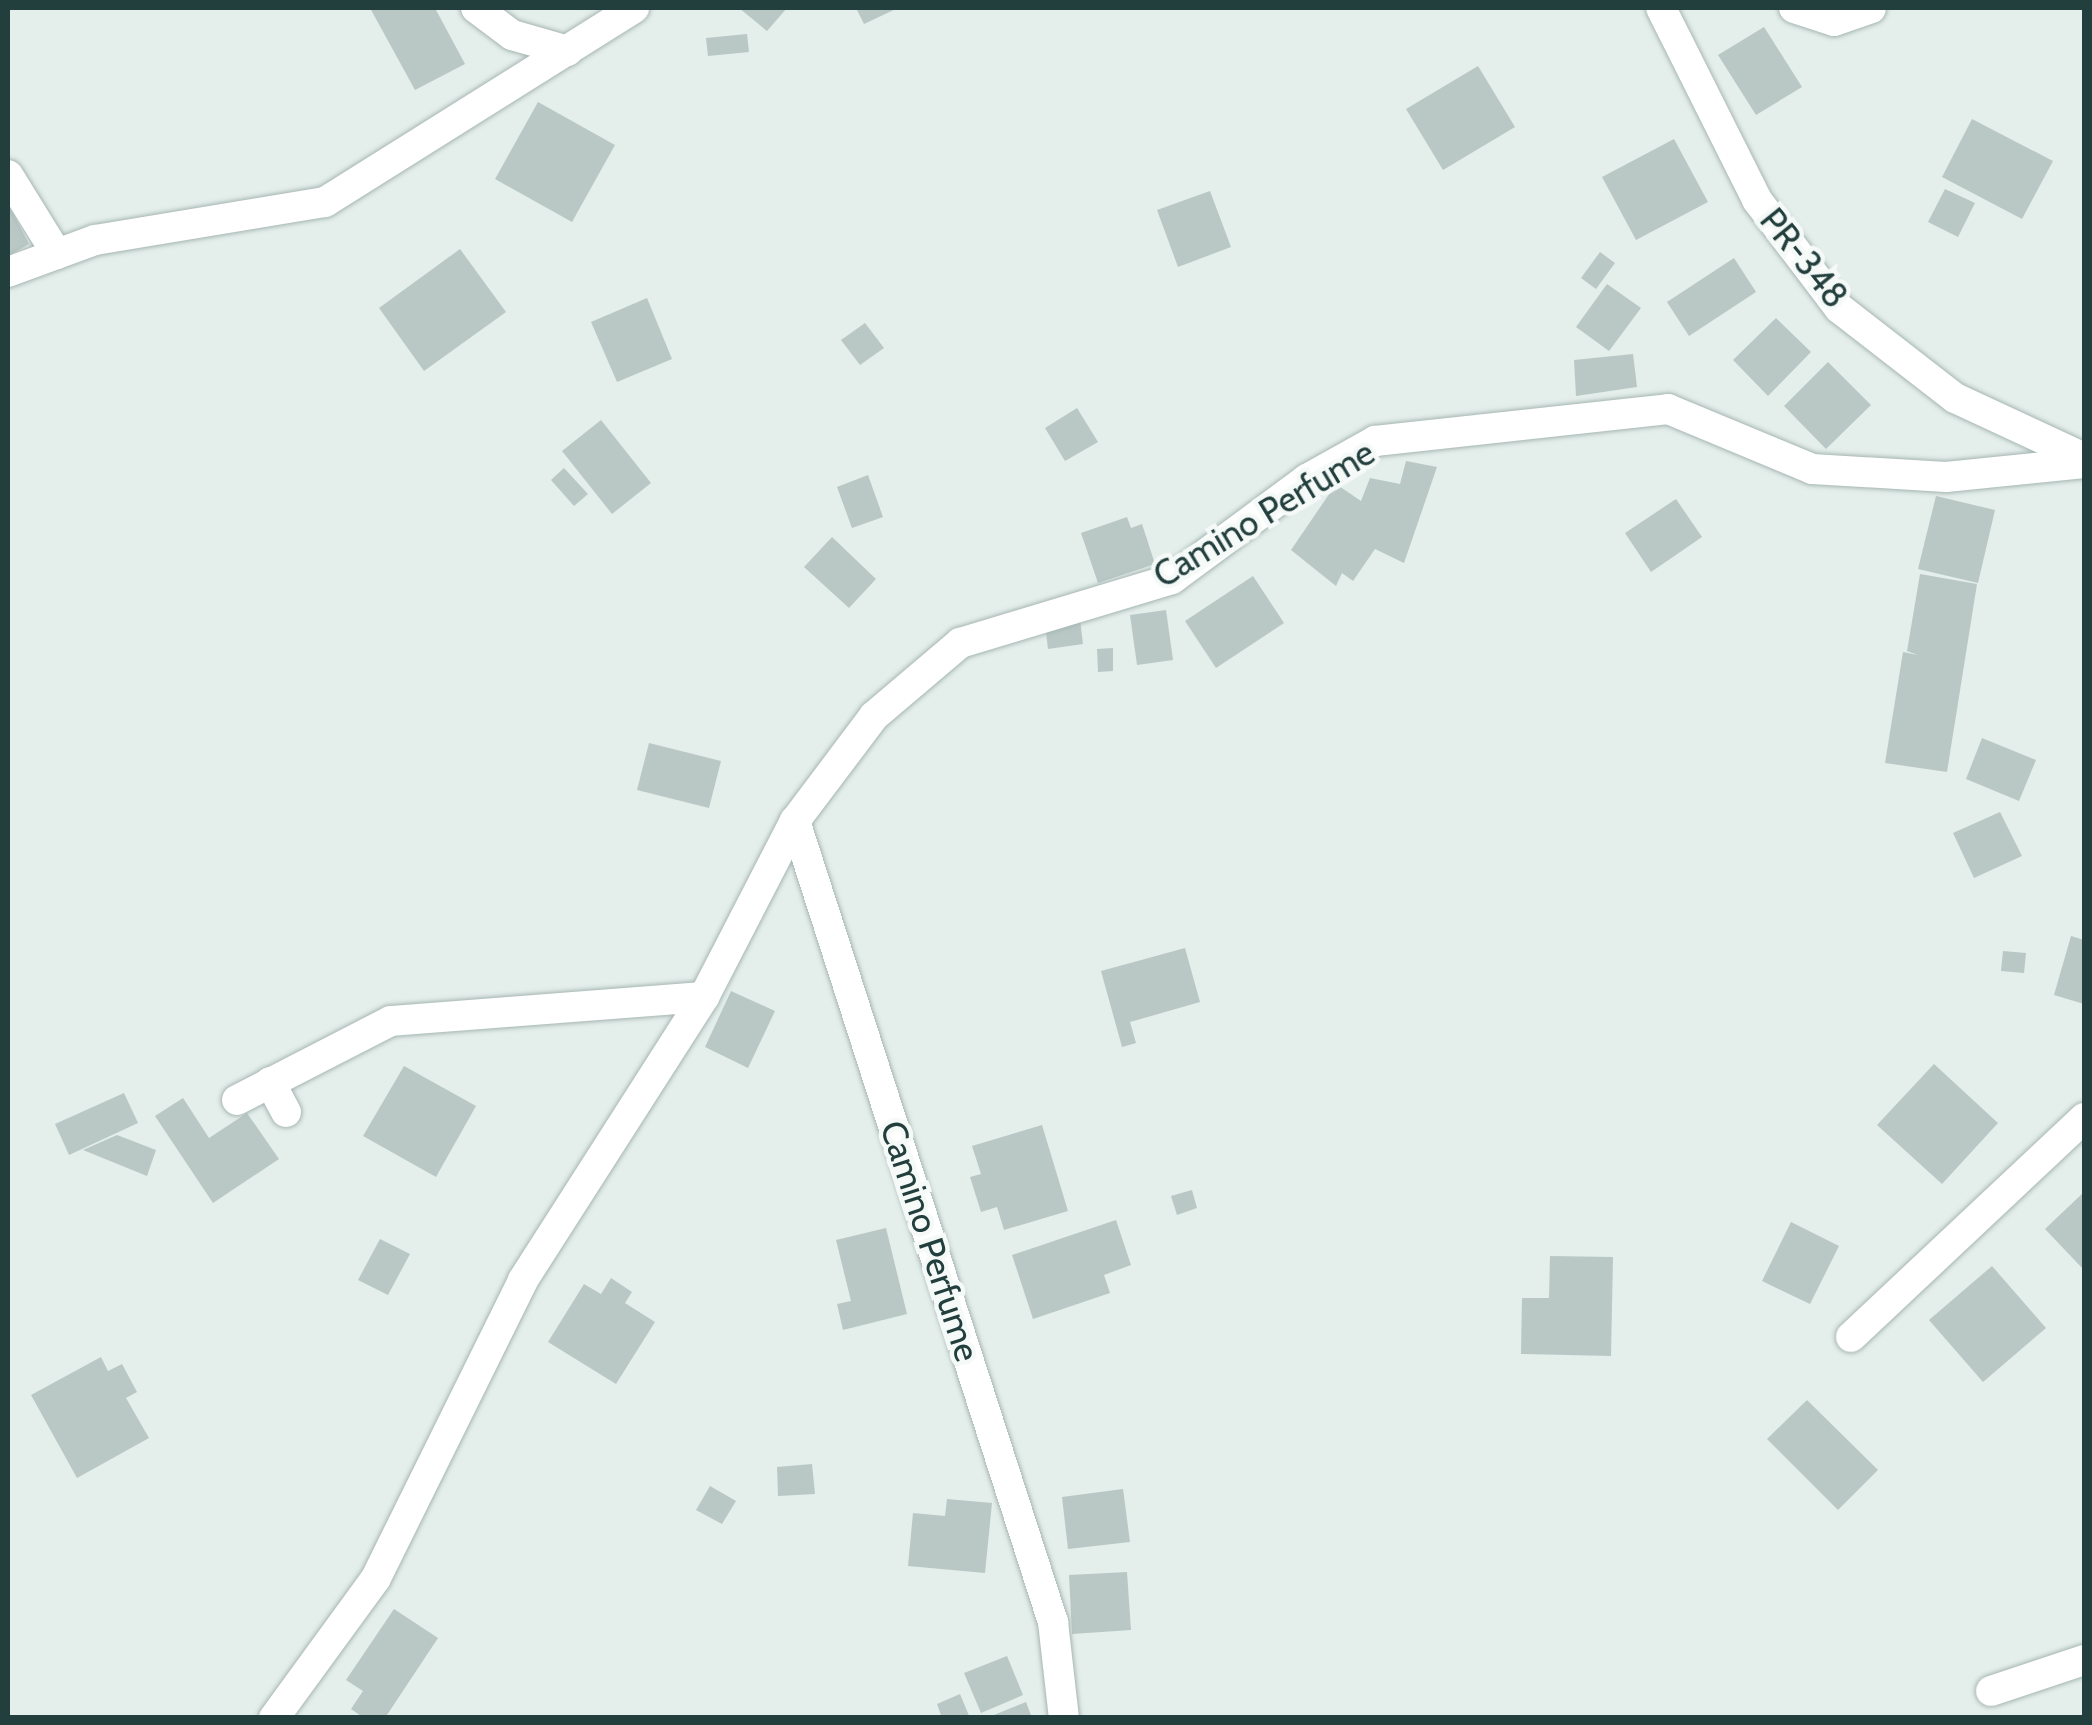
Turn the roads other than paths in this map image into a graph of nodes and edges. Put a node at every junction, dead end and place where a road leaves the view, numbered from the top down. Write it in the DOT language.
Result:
graph roads {
  1 [pos="476,8"];
  2 [pos="634,8"];
  3 [pos="1661,8"];
  4 [pos="1794,8"];
  5 [pos="1871,8"];
  6 [pos="568,51"];
  7 [pos="8,175"];
  8 [pos="57,254"];
  9 [pos="8,272"];
  10 [pos="2084,460"];
  11 [pos="794,821"];
  12 [pos="704,997"];
  13 [pos="270,1082"];
  14 [pos="237,1100"];
  15 [pos="286,1112"];
  16 [pos="2084,1118"];
  17 [pos="1851,1336"];
  18 [pos="2084,1660"];
  19 [pos="1990,1692"];
  20 [pos="274,1718"];
  21 [pos="1064,1718"];
  1 -- 6 [label="street"];
  2 -- 6 [label="street"];
  3 -- 10 [label="street, PR-348 / PR-348"];
  4 -- 5 [label="street"];
  6 -- 8 [label="street"];
  7 -- 8 [label="street"];
  8 -- 9 [label="street"];
  10 -- 11 [label="street, Camino Perfume"];
  11 -- 12 [label="street"];
  11 -- 21 [label="street, Camino Perfume"];
  12 -- 13 [label="street"];
  12 -- 20 [label="street"];
  13 -- 14 [label="street"];
  13 -- 15 [label="street"];
  16 -- 17 [label="street"];
  18 -- 19 [label="street"];
}
